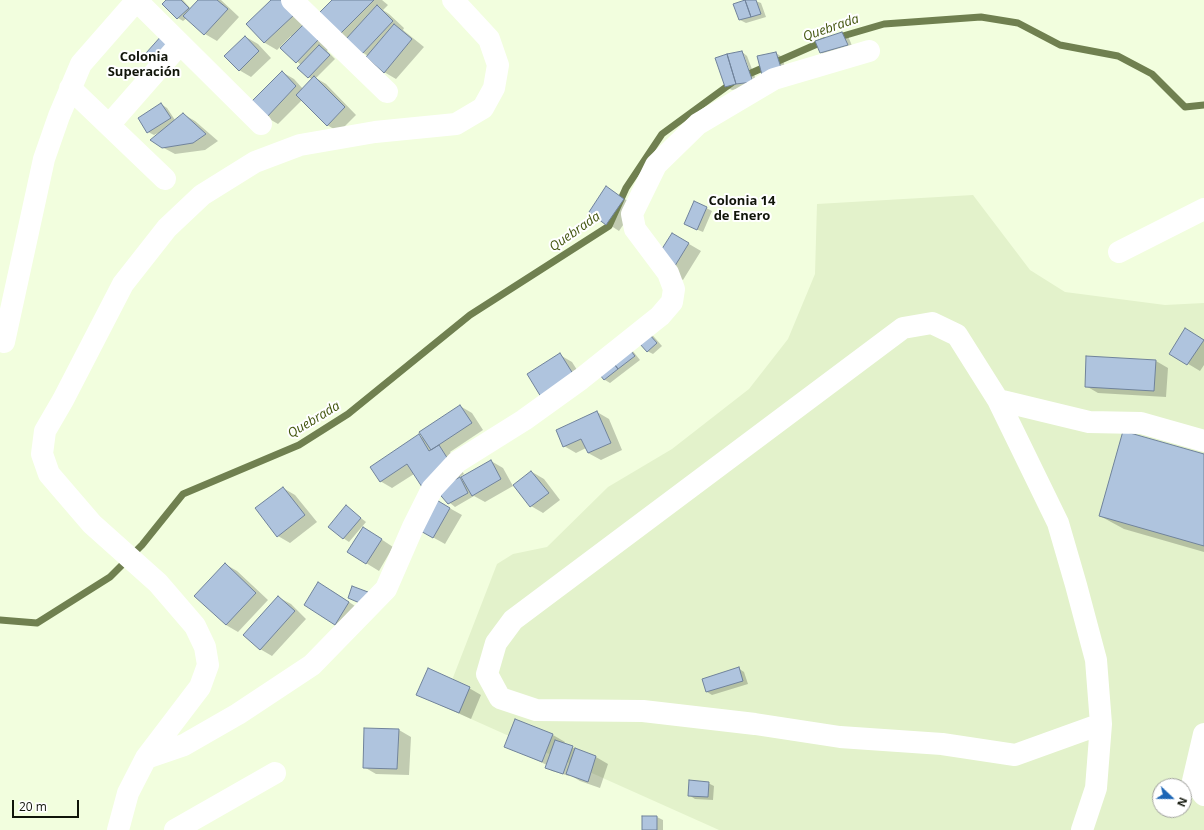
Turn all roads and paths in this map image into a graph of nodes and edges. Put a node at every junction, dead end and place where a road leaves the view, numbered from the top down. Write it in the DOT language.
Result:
graph roads {
  1 [pos="137,0"];
  2 [pos="292,0"];
  3 [pos="453,0"];
  4 [pos="180,44"];
  5 [pos="868,51"];
  6 [pos="70,88"];
  7 [pos="387,92"];
  8 [pos="261,124"];
  9 [pos="109,125"];
  10 [pos="165,179"];
  11 [pos="1204,209"];
  12 [pos="1119,252"];
  13 [pos="4,342"];
  14 [pos="998,400"];
  15 [pos="1204,441"];
  16 [pos="1101,724"];
  17 [pos="1204,734"];
  18 [pos="146,758"];
  19 [pos="274,773"];
  20 [pos="1204,795"];
  21 [pos="118,830"];
  22 [pos="175,830"];
  23 [pos="1082,830"];
  1 -- 4 [label="street"];
  1 -- 6 [label="street"];
  2 -- 7 [label="street"];
  3 -- 18 [label="street"];
  4 -- 8 [label="street"];
  4 -- 9 [label="street"];
  5 -- 18 [label="street"];
  6 -- 9 [label="street"];
  6 -- 13 [label="street"];
  9 -- 10 [label="street"];
  11 -- 12 [label="street"];
  14 -- 15 [label="street"];
  14 -- 16 [label="street"];
  14 -- 16 [label="street"];
  16 -- 23 [label="street"];
  17 -- 20 [label="street"];
  18 -- 21 [label="street"];
  19 -- 22 [label="street"];
}
